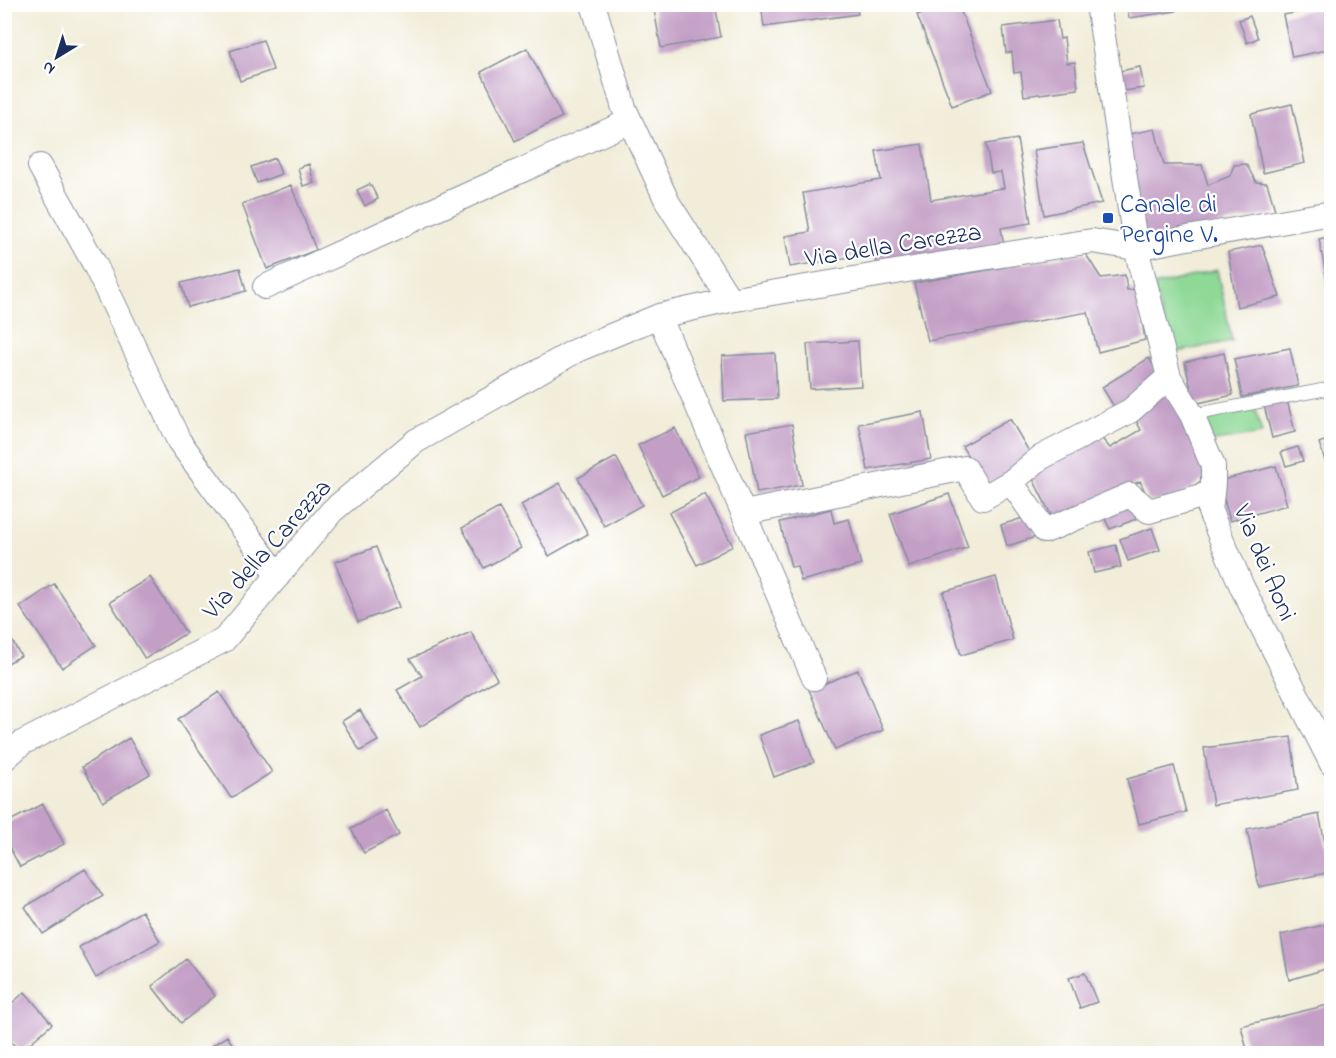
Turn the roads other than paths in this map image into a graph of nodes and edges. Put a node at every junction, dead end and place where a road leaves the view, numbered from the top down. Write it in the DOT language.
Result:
graph roads {
  1 [pos="593,4"];
  2 [pos="1098,4"];
  3 [pos="630,122"];
  4 [pos="40,166"];
  5 [pos="1332,213"];
  6 [pos="1136,248"];
  7 [pos="265,287"];
  8 [pos="730,300"];
  9 [pos="659,316"];
  10 [pos="1169,377"];
  11 [pos="1332,388"];
  12 [pos="1192,415"];
  13 [pos="1011,482"];
  14 [pos="1212,493"];
  15 [pos="744,513"];
  16 [pos="278,576"];
  17 [pos="814,678"];
  18 [pos="4,759"];
  19 [pos="1332,764"];
  1 -- 3 [label="street"];
  2 -- 6 [label="street, Via dei Aoni"];
  3 -- 7 [label="street"];
  3 -- 8 [label="street"];
  4 -- 16 [label="street"];
  5 -- 6 [label="street"];
  6 -- 8 [label="street, Via della Carezza"];
  6 -- 10 [label="street, Via dei Aoni"];
  8 -- 9 [label="street, Via della Carezza"];
  9 -- 15 [label="street"];
  9 -- 16 [label="street, Via della Carezza"];
  10 -- 12 [label="street, Via dei Aoni"];
  10 -- 13 [label="street"];
  11 -- 12 [label="lane"];
  12 -- 14 [label="street, Via dei Aoni"];
  13 -- 14 [label="street"];
  13 -- 15 [label="street"];
  14 -- 19 [label="street, Via dei Aoni"];
  15 -- 17 [label="street"];
  16 -- 18 [label="street, Via della Carezza"];
}
